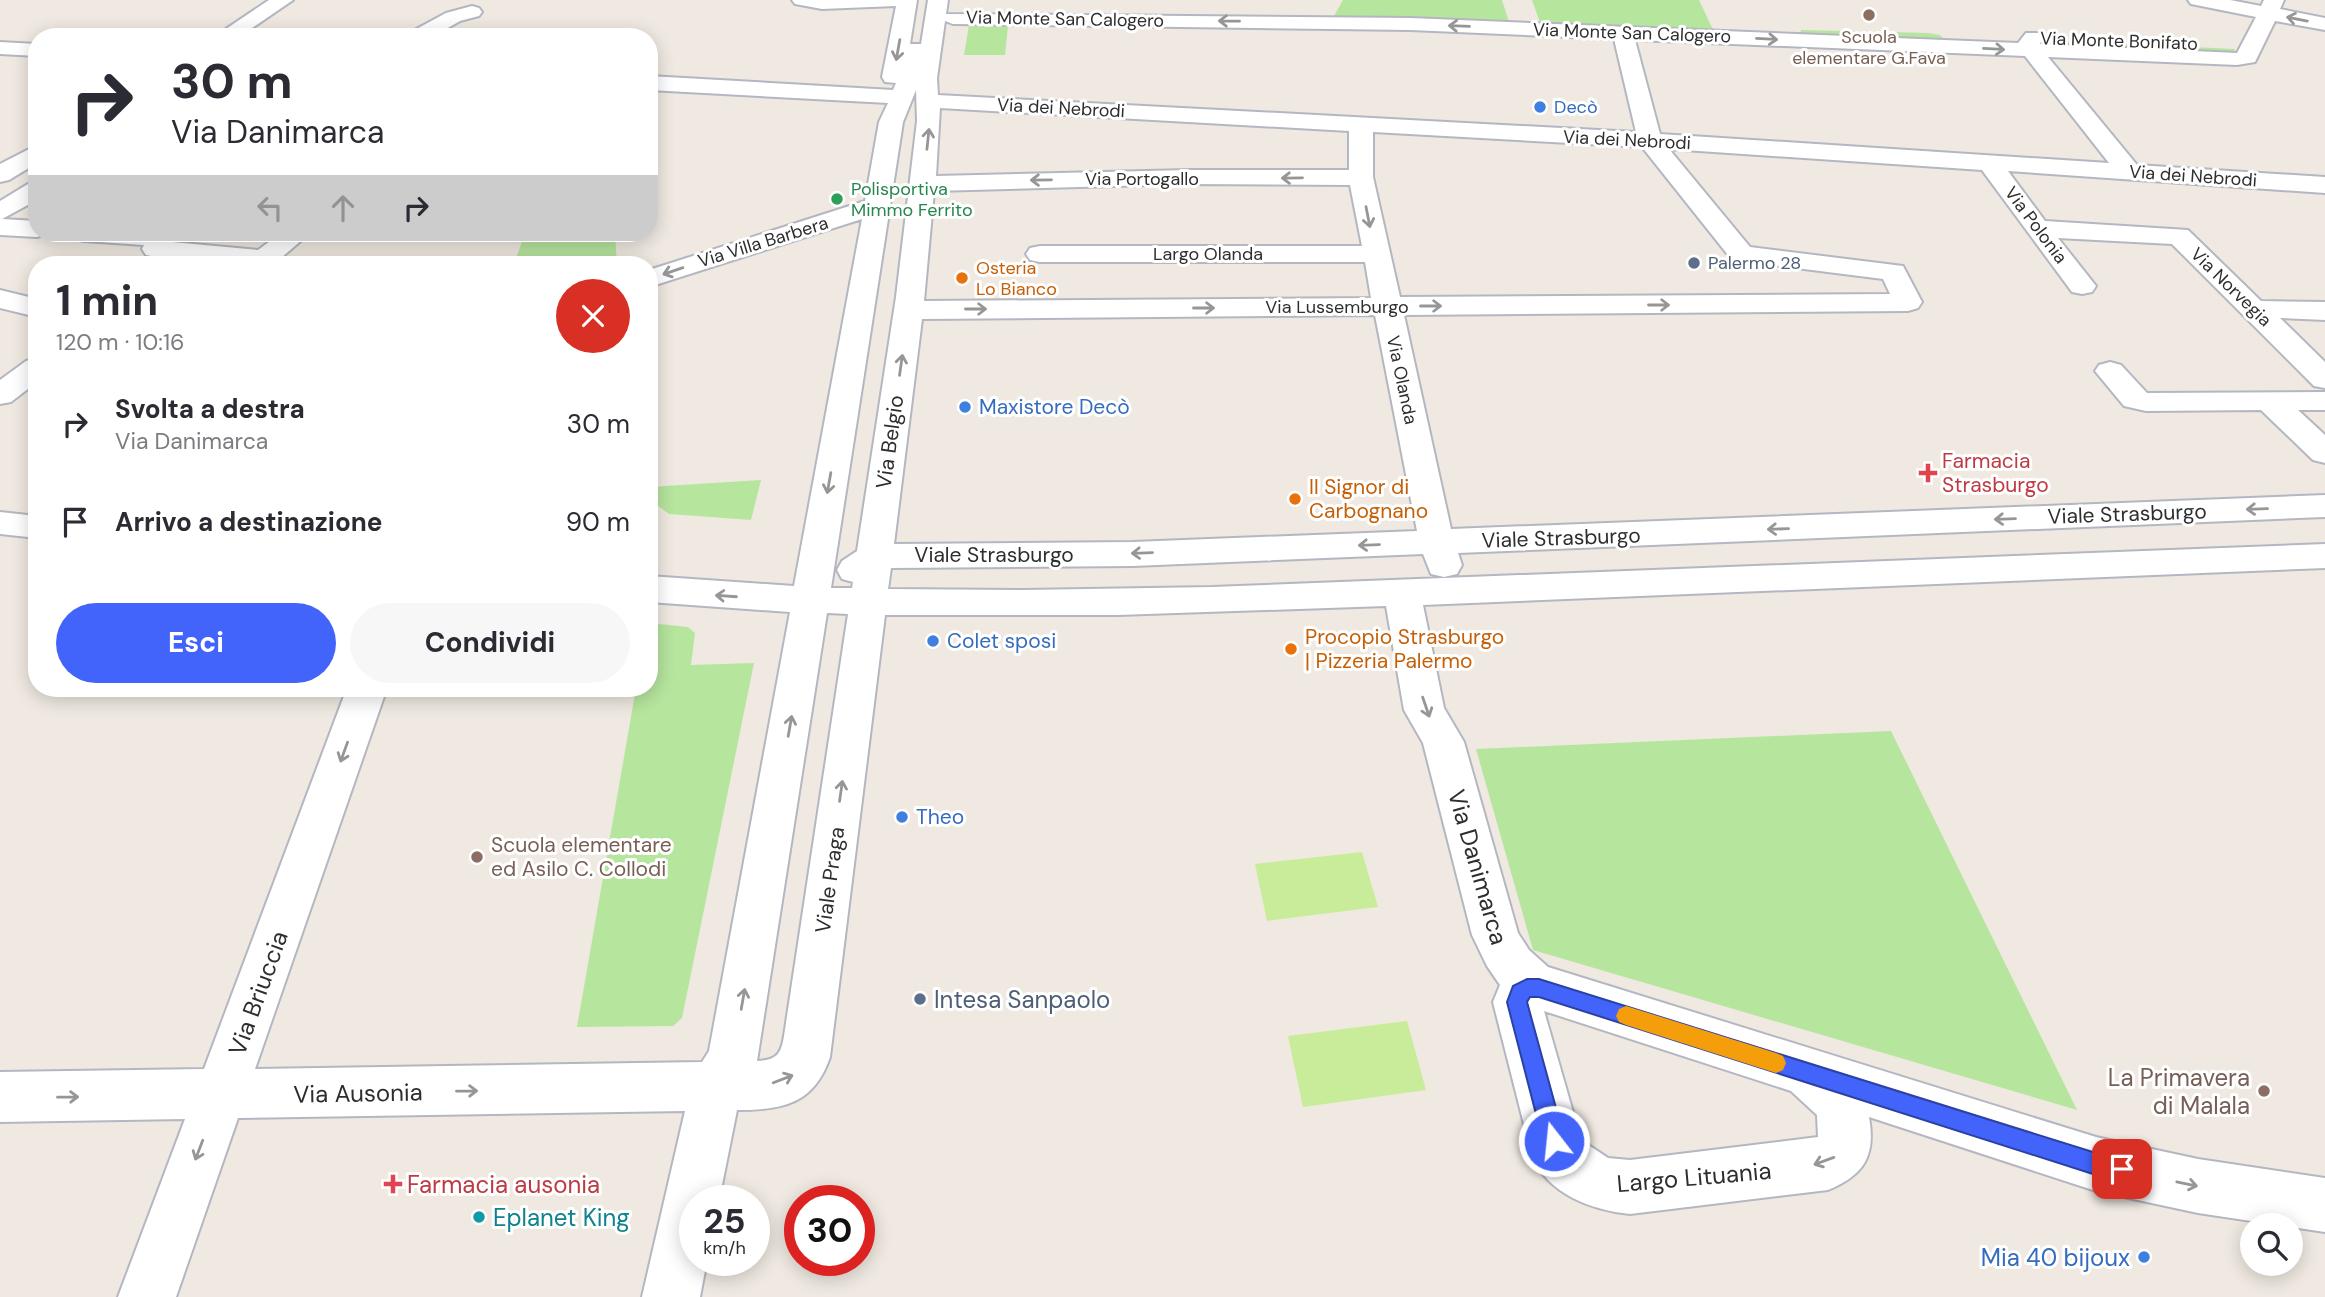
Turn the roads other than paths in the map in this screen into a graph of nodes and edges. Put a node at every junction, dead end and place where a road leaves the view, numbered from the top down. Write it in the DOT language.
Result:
graph roads {
  1 [pos="283,0"];
  2 [pos="802,0"];
  3 [pos="904,0"];
  4 [pos="923,0"];
  5 [pos="938,0"];
  6 [pos="2198,0"];
  7 [pos="2271,7"];
  8 [pos="954,9"];
  9 [pos="472,12"];
  10 [pos="2325,24"];
  11 [pos="238,28"];
  12 [pos="433,28"];
  13 [pos="1623,33"];
  14 [pos="0,48"];
  15 [pos="28,50"];
  16 [pos="2032,51"];
  17 [pos="658,83"];
  18 [pos="916,89"];
  19 [pos="1361,125"];
  20 [pos="1650,141"];
  21 [pos="28,157"];
  22 [pos="1990,164"];
  23 [pos="2130,173"];
  24 [pos="0,174"];
  25 [pos="1361,177"];
  26 [pos="923,184"];
  27 [pos="2325,185"];
  28 [pos="28,195"];
  29 [pos="878,205"];
  30 [pos="0,212"];
  31 [pos="0,227"];
  32 [pos="28,229"];
  33 [pos="2037,229"];
  34 [pos="160,242"];
  35 [pos="285,242"];
  36 [pos="916,243"];
  37 [pos="872,244"];
  38 [pos="1040,254"];
  39 [pos="1375,254"];
  40 [pos="1742,254"];
  41 [pos="213,256"];
  42 [pos="267,256"];
  43 [pos="658,276"];
  44 [pos="866,283"];
  45 [pos="2082,286"];
  46 [pos="910,295"];
  47 [pos="0,299"];
  48 [pos="1766,304"];
  49 [pos="28,306"];
  50 [pos="1386,306"];
  51 [pos="2253,309"];
  52 [pos="2325,311"];
  53 [pos="2110,371"];
  54 [pos="28,374"];
  55 [pos="2325,379"];
  56 [pos="0,395"];
  57 [pos="2269,401"];
  58 [pos="2325,401"];
  59 [pos="2325,453"];
  60 [pos="2325,506"];
  61 [pos="1959,521"];
  62 [pos="0,523"];
  63 [pos="28,526"];
  64 [pos="1437,543"];
  65 [pos="875,556"];
  66 [pos="2325,556"];
  67 [pos="1993,569"];
  68 [pos="658,590"];
  69 [pos="1450,591"];
  70 [pos="1402,593"];
  71 [pos="811,601"];
  72 [pos="868,603"];
  73 [pos="364,697"];
  74 [pos="1539,988"];
  75 [pos="1807,1073"];
  76 [pos="716,1086"];
  77 [pos="219,1095"];
  78 [pos="0,1097"];
  79 [pos="2325,1205"];
  80 [pos="147,1297"];
  81 [pos="671,1297"];
  1 -- 11 [label="street"];
  2 -- 3 [label="street"];
  3 -- 18 [label="street, Via Belgio, one-way"];
  4 -- 18 [label="street, Via Belgio"];
  5 -- 18 [label="street, Via Belgio"];
  6 -- 7 [label="street"];
  10 -- 7 [label="street, one-way"];
  7 -- 16 [label="street, Via Monte San Calogero"];
  13 -- 8 [label="street, Via Monte San Calogero, one-way"];
  8 -- 18 [label="street, Via Belgio"];
  9 -- 12 [label="street"];
  13 -- 16 [label="street, Via Monte San Calogero, one-way"];
  13 -- 20 [label="street"];
  14 -- 15 [label="street"];
  16 -- 23 [label="street, Via Monte Bonifato"];
  17 -- 18 [label="street, Via dei Nebrodi"];
  18 -- 19 [label="street, Via dei Nebrodi"];
  26 -- 18 [label="street, Via Belgio, one-way"];
  18 -- 29 [label="street, Via Belgio"];
  19 -- 20 [label="street, Via dei Nebrodi"];
  19 -- 25 [label="street, Via Olanda"];
  20 -- 22 [label="street, Via dei Nebrodi"];
  20 -- 40 [label="street"];
  21 -- 24 [label="street"];
  22 -- 23 [label="street, Via dei Nebrodi"];
  22 -- 33 [label="street, Via Polonia"];
  23 -- 27 [label="street, Via dei Nebrodi"];
  25 -- 26 [label="street, Via Portogallo, one-way"];
  25 -- 39 [label="street, Via Olanda, one-way"];
  26 -- 36 [label="street, Via Belgio"];
  28 -- 30 [label="street"];
  29 -- 37 [label="street, Via Belgio"];
  29 -- 43 [label="street, Via Villa Barbera, one-way"];
  31 -- 32 [label="street"];
  33 -- 45 [label="street, Via Polonia"];
  33 -- 51 [label="street, Via Norvegia"];
  34 -- 41 [label="street"];
  35 -- 42 [label="street"];
  36 -- 37 [label="street"];
  36 -- 46 [label="street, Via Belgio"];
  37 -- 44 [label="street, Via Belgio"];
  38 -- 39 [label="street, Largo Olanda"];
  39 -- 50 [label="street, Via Olanda"];
  40 -- 48 [label="street"];
  40 -- 48 [label="street, Via Lussemburgo"];
  44 -- 46 [label="street"];
  44 -- 71 [label="street, Via Belgio, one-way"];
  46 -- 50 [label="street, Via Lussemburgo, one-way"];
  65 -- 46 [label="street, Via Belgio, one-way"];
  47 -- 49 [label="street"];
  50 -- 48 [label="street, Via Lussemburgo, one-way"];
  50 -- 64 [label="street, Via Olanda"];
  51 -- 52 [label="street"];
  51 -- 55 [label="street, Via Norvegia"];
  53 -- 57 [label="street"];
  54 -- 56 [label="street"];
  57 -- 58 [label="street"];
  57 -- 59 [label="street"];
  60 -- 61 [label="street, Viale Strasburgo, one-way"];
  61 -- 64 [label="street, Viale Strasburgo, one-way"];
  61 -- 67 [label="street"];
  62 -- 63 [label="street"];
  64 -- 65 [label="street, Viale Strasburgo, one-way"];
  64 -- 69 [label="street, Via Olanda"];
  65 -- 71 [label="street"];
  65 -- 72 [label="street, Via Belgio"];
  66 -- 67 [label="street"];
  67 -- 69 [label="street"];
  71 -- 68 [label="street, one-way"];
  69 -- 70 [label="street"];
  70 -- 72 [label="street"];
  70 -- 74 [label="street, Via Danimarca, one-way"];
  71 -- 72 [label="street"];
  76 -- 71 [label="street, one-way"];
  76 -- 72 [label="street, Viale Praga, one-way"];
  73 -- 77 [label="street, Via Briuccia, one-way"];
  74 -- 75 [label="street, Via Danimarca"];
  75 -- 74 [label="street, Largo Lituania, one-way"];
  75 -- 79 [label="street, Via Danimarca, one-way"];
  77 -- 76 [label="street, Via Ausonia, one-way"];
  76 -- 81 [label="street"];
  78 -- 77 [label="street, Via Ausonia, one-way"];
  77 -- 80 [label="street, Via Briuccia, one-way"];
}
